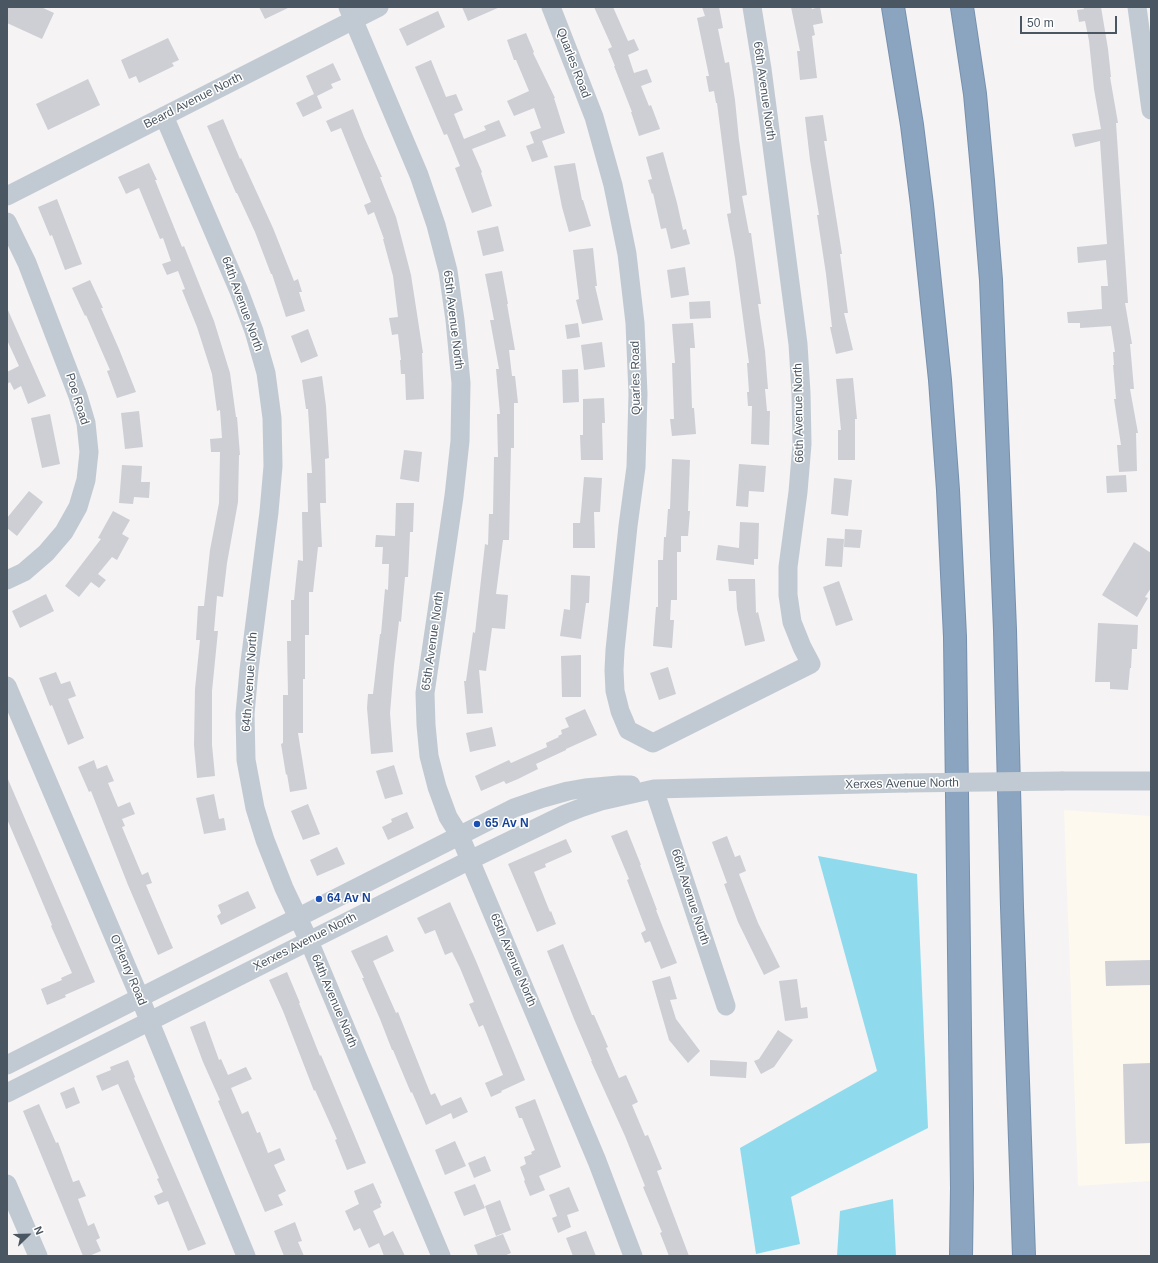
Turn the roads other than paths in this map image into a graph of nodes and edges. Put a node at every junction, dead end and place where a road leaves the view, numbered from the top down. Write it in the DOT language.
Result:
graph roads {
  1 [pos="379,7"];
  2 [pos="551,7"];
  3 [pos="752,7"];
  4 [pos="893,7"];
  5 [pos="962,7"];
  6 [pos="1137,7"];
  7 [pos="351,13"];
  8 [pos="1151,110"];
  9 [pos="164,116"];
  10 [pos="7,196"];
  11 [pos="7,222"];
  12 [pos="7,580"];
  13 [pos="7,686"];
  14 [pos="653,743"];
  15 [pos="1151,781"];
  16 [pos="654,789"];
  17 [pos="460,836"];
  18 [pos="470,860"];
  19 [pos="299,918"];
  20 [pos="309,941"];
  21 [pos="140,998"];
  22 [pos="726,1006"];
  23 [pos="149,1022"];
  24 [pos="7,1066"];
  25 [pos="7,1093"];
  26 [pos="7,1184"];
  27 [pos="962,1188"];
  28 [pos="38,1256"];
  29 [pos="246,1256"];
  30 [pos="440,1256"];
  31 [pos="633,1256"];
  32 [pos="961,1256"];
  33 [pos="976,1256"];
  34 [pos="1024,1256"];
  1 -- 7 [label="street, Beard Avenue North"];
  2 -- 14 [label="street, Quarles Road"];
  3 -- 14 [label="street, 66th Avenue North"];
  4 -- 27 [label="highway"];
  5 -- 34 [label="highway"];
  6 -- 8 [label="street"];
  7 -- 9 [label="street, Beard Avenue North"];
  7 -- 17 [label="street, 65th Avenue North"];
  9 -- 10 [label="street, Beard Avenue North"];
  9 -- 19 [label="street, 64th Avenue North"];
  11 -- 12 [label="street, Poe Road"];
  13 -- 21 [label="street, O'Henry Road"];
  15 -- 16 [label="street, Xerxes Avenue North, bridge"];
  16 -- 17 [label="street, Xerxes Avenue North"];
  16 -- 18 [label="street, Xerxes Avenue North"];
  16 -- 22 [label="street, 66th Avenue North"];
  17 -- 18 [label="street, 65th Avenue North"];
  17 -- 19 [label="street, Xerxes Avenue North"];
  18 -- 20 [label="street, Xerxes Avenue North"];
  18 -- 31 [label="street, 65th Avenue North"];
  19 -- 20 [label="street, 64th Avenue North"];
  19 -- 21 [label="street, Xerxes Avenue North"];
  20 -- 23 [label="street, Xerxes Avenue North"];
  20 -- 30 [label="street, 64th Avenue North"];
  21 -- 23 [label="street, O'Henry Road"];
  21 -- 24 [label="street, Xerxes Avenue North"];
  23 -- 25 [label="street, Xerxes Avenue North"];
  23 -- 29 [label="street, O'Henry Road"];
  26 -- 28 [label="street"];
  27 -- 32 [label="highway"];
  27 -- 33 [label="highway"];
}
